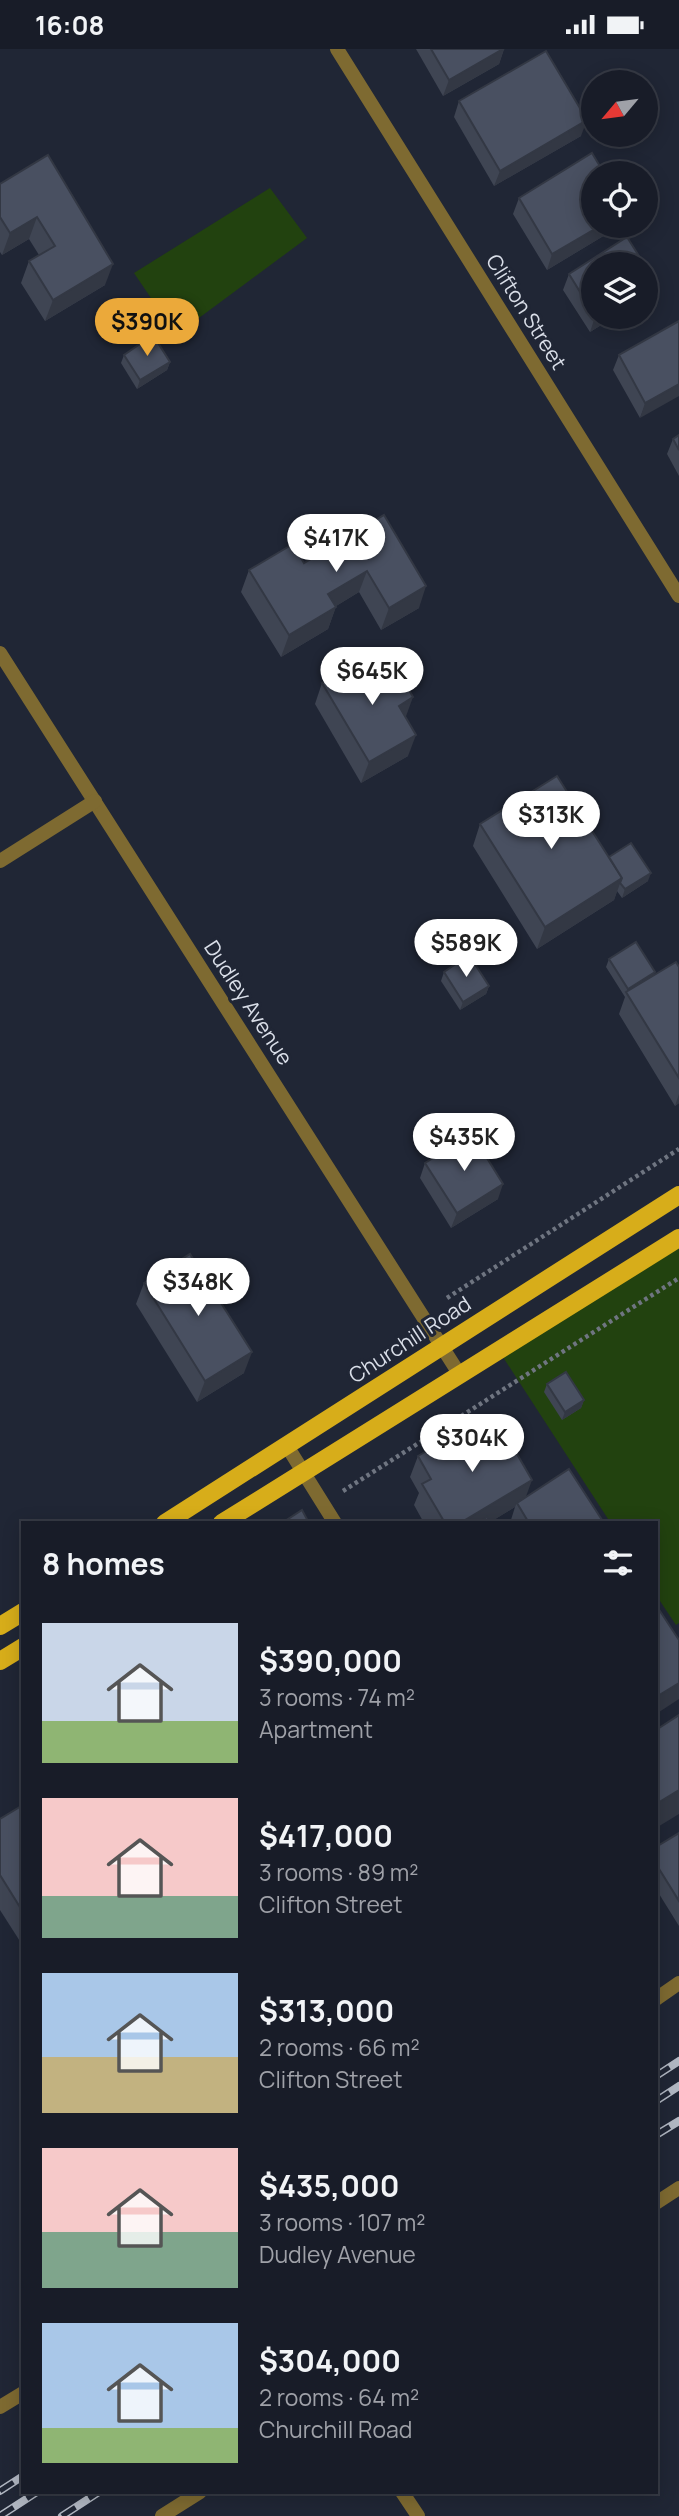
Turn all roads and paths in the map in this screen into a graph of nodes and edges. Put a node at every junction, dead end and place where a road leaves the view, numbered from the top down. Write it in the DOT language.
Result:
graph roads {
  1 [pos="337,49"];
  2 [pos="679,597"];
  3 [pos="0,653"];
  4 [pos="95,801"];
  5 [pos="0,861"];
  6 [pos="679,1149"];
  7 [pos="679,1195"];
  8 [pos="679,1238"];
  9 [pos="679,1278"];
  10 [pos="447,1298"];
  11 [pos="442,1347"];
  12 [pos="460,1375"];
  13 [pos="287,1446"];
  14 [pos="303,1473"];
  15 [pos="323,1503"];
  16 [pos="168,1521"];
  17 [pos="225,1521"];
  18 [pos="334,1521"];
  19 [pos="21,1613"];
  20 [pos="0,1626"];
  21 [pos="21,1648"];
  22 [pos="0,1661"];
  23 [pos="679,1983"];
  24 [pos="658,1998"];
  25 [pos="679,2188"];
  26 [pos="658,2202"];
  27 [pos="21,2394"];
  28 [pos="0,2407"];
  29 [pos="197,2494"];
  30 [pos="403,2494"];
  31 [pos="162,2516"];
  32 [pos="418,2516"];
  1 -- 2 [label="street, Clifton Street"];
  3 -- 4 [label="street, Dudley Avenue"];
  4 -- 5 [label="street"];
  4 -- 11 [label="street, Dudley Avenue"];
  6 -- 10 [label="path"];
  7 -- 11 [label="main road, Churchill Road"];
  8 -- 12 [label="main road"];
  9 -- 15 [label="path"];
  11 -- 12 [label="street, Dudley Avenue"];
  11 -- 13 [label="main road, Churchill Road"];
  12 -- 14 [label="main road"];
  13 -- 14 [label="street"];
  13 -- 16 [label="main road, Churchill Road"];
  14 -- 15 [label="street"];
  14 -- 17 [label="main road"];
  15 -- 18 [label="street"];
  19 -- 20 [label="main road"];
  21 -- 22 [label="main road"];
  23 -- 24 [label="street"];
  25 -- 26 [label="street"];
  27 -- 28 [label="street"];
  29 -- 31 [label="street"];
  30 -- 32 [label="street"];
}
